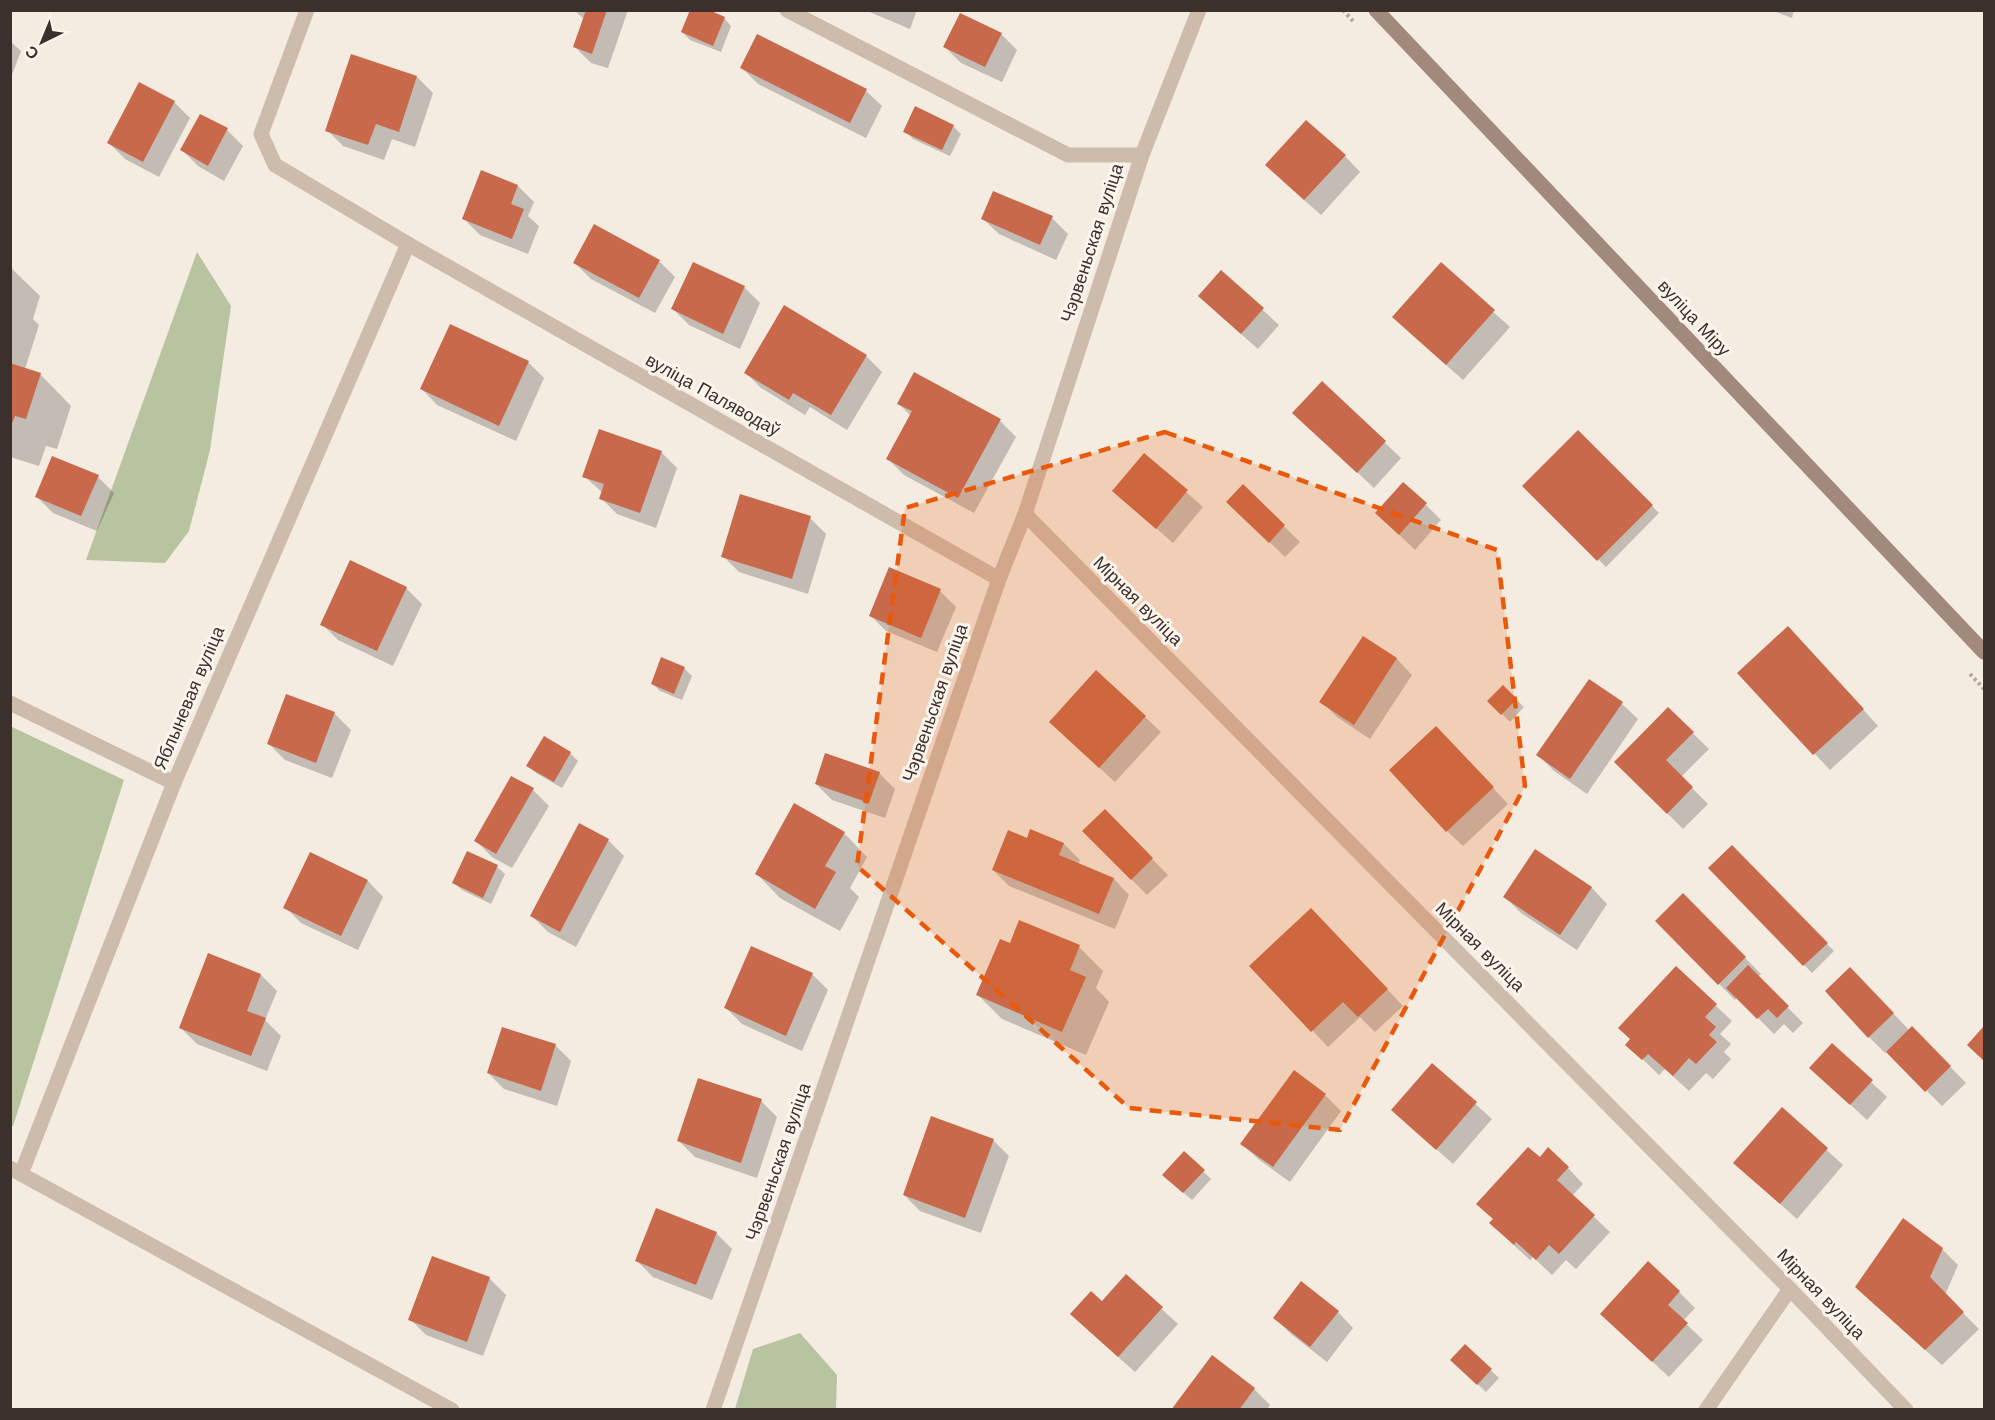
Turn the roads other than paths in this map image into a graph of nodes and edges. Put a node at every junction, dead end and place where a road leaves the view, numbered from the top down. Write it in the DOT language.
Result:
graph roads {
  1 [pos="307,10"];
  2 [pos="787,10"];
  3 [pos="1199,10"];
  4 [pos="1376,10"];
  5 [pos="1142,154"];
  6 [pos="408,244"];
  7 [pos="1025,514"];
  8 [pos="999,579"];
  9 [pos="1984,652"];
  10 [pos="10,703"];
  11 [pos="174,783"];
  12 [pos="16,1171"];
  13 [pos="1790,1289"];
  14 [pos="452,1410"];
  15 [pos="713,1410"];
  16 [pos="1707,1410"];
  17 [pos="1906,1410"];
  1 -- 6 [label="street, вуліца Паляводаў"];
  2 -- 5 [label="street"];
  3 -- 5 [label="street, Чэрвеньская вуліца"];
  4 -- 9 [label="street, вуліца Міру"];
  5 -- 7 [label="street, Чэрвеньская вуліца"];
  6 -- 8 [label="street, вуліца Паляводаў"];
  6 -- 11 [label="street, Яблыневая вуліца"];
  7 -- 8 [label="street, Чэрвеньская вуліца"];
  7 -- 13 [label="street, Мірная вуліца"];
  8 -- 15 [label="street, Чэрвеньская вуліца"];
  10 -- 11 [label="street"];
  11 -- 12 [label="street, Яблыневая вуліца"];
  12 -- 14 [label="street"];
  13 -- 16 [label="street"];
  13 -- 17 [label="street, Мірная вуліца"];
}
